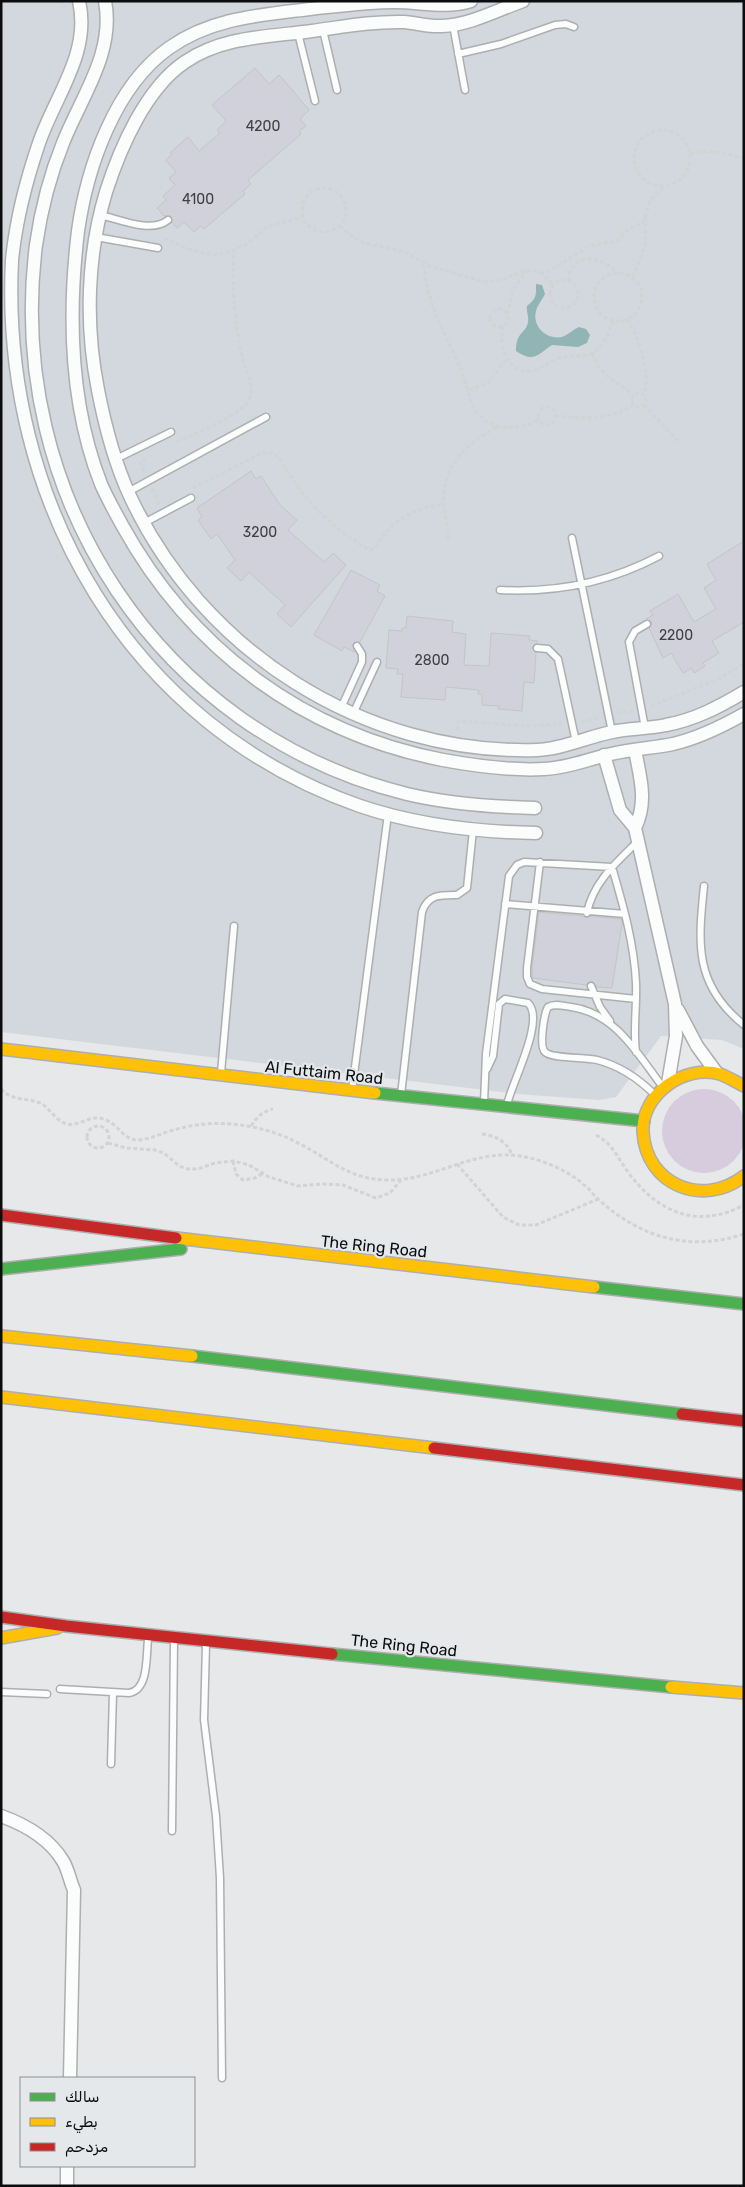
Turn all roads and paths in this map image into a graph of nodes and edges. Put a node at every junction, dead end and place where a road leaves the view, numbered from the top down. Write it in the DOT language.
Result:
graph roads {
  1 [pos="79,1"];
  2 [pos="105,1"];
  3 [pos="523,1"];
  4 [pos="467,2"];
  5 [pos="437,4"];
  6 [pos="467,22"];
  7 [pos="453,25"];
  8 [pos="439,26"];
  9 [pos="574,27"];
  10 [pos="323,30"];
  11 [pos="298,33"];
  12 [pos="458,54"];
  13 [pos="337,90"];
  14 [pos="465,90"];
  15 [pos="315,101"];
  16 [pos="101,145"];
  17 [pos="120,154"];
  18 [pos="690,154"];
  19 [pos="744,158"];
  20 [pos="663,187"];
  21 [pos="100,215"];
  22 [pos="646,216"];
  23 [pos="303,217"];
  24 [pos="168,220"];
  25 [pos="340,226"];
  26 [pos="96,236"];
  27 [pos="162,238"];
  28 [pos="158,248"];
  29 [pos="234,250"];
  30 [pos="423,263"];
  31 [pos="526,270"];
  32 [pos="539,271"];
  33 [pos="616,272"];
  34 [pos="633,277"];
  35 [pos="568,280"];
  36 [pos="554,285"];
  37 [pos="508,314"];
  38 [pos="627,320"];
  39 [pos="613,321"];
  40 [pos="503,326"];
  41 [pos="592,353"];
  42 [pos="507,359"];
  43 [pos="468,390"];
  44 [pos="634,395"];
  45 [pos="644,395"];
  46 [pos="101,405"];
  47 [pos="634,405"];
  48 [pos="644,405"];
  49 [pos="81,409"];
  50 [pos="555,416"];
  51 [pos="266,417"];
  52 [pos="539,420"];
  53 [pos="500,426"];
  54 [pos="171,432"];
  55 [pos="48,442"];
  56 [pos="679,442"];
  57 [pos="175,443"];
  58 [pos="26,449"];
  59 [pos="151,455"];
  60 [pos="116,459"];
  61 [pos="148,482"];
  62 [pos="190,490"];
  63 [pos="128,492"];
  64 [pos="191,498"];
  65 [pos="164,503"];
  66 [pos="444,504"];
  67 [pos="144,523"];
  68 [pos="572,538"];
  69 [pos="448,539"];
  70 [pos="659,556"];
  71 [pos="175,572"];
  72 [pos="158,583"];
  73 [pos="582,585"];
  74 [pos="500,590"];
  75 [pos="647,624"];
  76 [pos="357,646"];
  77 [pos="537,648"];
  78 [pos="377,662"];
  79 [pos="744,664"];
  80 [pos="306,691"];
  81 [pos="744,692"];
  82 [pos="296,705"];
  83 [pos="341,709"];
  84 [pos="641,709"];
  85 [pos="353,714"];
  86 [pos="744,714"];
  87 [pos="609,715"];
  88 [pos="572,724"];
  89 [pos="645,728"];
  90 [pos="612,732"];
  91 [pos="576,743"];
  92 [pos="454,744"];
  93 [pos="504,748"];
  94 [pos="635,750"];
  95 [pos="604,755"];
  96 [pos="502,768"];
  97 [pos="535,808"];
  98 [pos="388,814"];
  99 [pos="473,830"];
  100 [pos="536,833"];
  101 [pos="637,834"];
  102 [pos="540,862"];
  103 [pos="612,867"];
  104 [pos="704,886"];
  105 [pos="505,904"];
  106 [pos="535,907"];
  107 [pos="588,912"];
  108 [pos="625,914"];
  109 [pos="234,926"];
  110 [pos="591,986"];
  111 [pos="595,994"];
  112 [pos="636,999"];
  113 [pos="675,1004"];
  114 [pos="612,1024"];
  115 [pos="744,1026"];
  116 [pos="1,1049"];
  117 [pos="636,1052"];
  118 [pos="487,1069"];
  119 [pos="716,1072"];
  120 [pos="221,1077"];
  121 [pos="744,1086"];
  122 [pos="662,1088"];
  123 [pos="1,1090"];
  124 [pos="352,1091"];
  125 [pos="401,1097"];
  126 [pos="483,1106"];
  127 [pos="273,1109"];
  128 [pos="507,1109"];
  129 [pos="644,1121"];
  130 [pos="251,1126"];
  131 [pos="587,1132"];
  132 [pos="482,1134"];
  133 [pos="108,1143"];
  134 [pos="512,1154"];
  135 [pos="233,1161"];
  136 [pos="457,1164"];
  137 [pos="262,1174"];
  138 [pos="744,1176"];
  139 [pos="401,1179"];
  140 [pos="598,1199"];
  141 [pos="744,1205"];
  142 [pos="1,1213"];
  143 [pos="744,1234"];
  144 [pos="228,1245"];
  145 [pos="1,1269"];
  146 [pos="744,1295"];
  147 [pos="710,1300"];
  148 [pos="744,1304"];
  149 [pos="1,1336"];
  150 [pos="1,1397"];
  151 [pos="744,1421"];
  152 [pos="744,1485"];
  153 [pos="1,1617"];
  154 [pos="66,1626"];
  155 [pos="148,1634"];
  156 [pos="174,1637"];
  157 [pos="1,1638"];
  158 [pos="207,1640"];
  159 [pos="60,1689"];
  160 [pos="1,1692"];
  161 [pos="112,1693"];
  162 [pos="744,1693"];
  163 [pos="47,1694"];
  164 [pos="111,1764"];
  165 [pos="1,1816"];
  166 [pos="172,1831"];
  167 [pos="70,2077"];
  168 [pos="222,2078"];
  169 [pos="67,2167"];
  170 [pos="67,2186"];
  1 -- 58 [label="street"];
  2 -- 55 [label="street"];
  3 -- 6 [label="street"];
  4 -- 5 [label="street"];
  4 -- 6 [label="street"];
  5 -- 8 [label="street"];
  5 -- 16 [label="street"];
  6 -- 7 [label="street"];
  7 -- 8 [label="street"];
  7 -- 12 [label="lane"];
  8 -- 10 [label="street"];
  9 -- 12 [label="lane"];
  10 -- 11 [label="street"];
  10 -- 13 [label="lane"];
  11 -- 15 [label="lane"];
  11 -- 17 [label="street"];
  12 -- 14 [label="lane"];
  16 -- 17 [label="street"];
  16 -- 49 [label="street"];
  17 -- 21 [label="street"];
  18 -- 19 [label="path"];
  18 -- 20 [label="path"];
  18 -- 20 [label="path"];
  20 -- 22 [label="path"];
  21 -- 24 [label="lane"];
  21 -- 26 [label="street"];
  22 -- 32 [label="path"];
  22 -- 34 [label="path"];
  23 -- 25 [label="path"];
  23 -- 25 [label="path"];
  23 -- 29 [label="path"];
  25 -- 30 [label="path"];
  26 -- 28 [label="lane"];
  26 -- 46 [label="street"];
  27 -- 29 [label="path"];
  29 -- 57 [label="path"];
  30 -- 31 [label="path"];
  30 -- 43 [label="path"];
  31 -- 32 [label="path"];
  31 -- 37 [label="path"];
  32 -- 36 [label="path"];
  33 -- 34 [label="path"];
  33 -- 35 [label="path"];
  33 -- 39 [label="path"];
  34 -- 38 [label="path"];
  35 -- 36 [label="path"];
  35 -- 36 [label="path"];
  37 -- 40 [label="path"];
  37 -- 40 [label="path"];
  38 -- 39 [label="path"];
  38 -- 45 [label="path"];
  39 -- 41 [label="path"];
  40 -- 42 [label="path"];
  41 -- 42 [label="path"];
  41 -- 44 [label="path"];
  42 -- 43 [label="path"];
  43 -- 53 [label="path"];
  44 -- 45 [label="path"];
  44 -- 47 [label="path"];
  45 -- 48 [label="path"];
  46 -- 49 [label="street"];
  46 -- 60 [label="street"];
  47 -- 48 [label="path"];
  47 -- 50 [label="path"];
  48 -- 56 [label="path"];
  49 -- 72 [label="street"];
  50 -- 52 [label="path"];
  50 -- 52 [label="path"];
  51 -- 61 [label="lane"];
  52 -- 53 [label="path"];
  53 -- 66 [label="path"];
  54 -- 60 [label="lane"];
  55 -- 58 [label="street"];
  55 -- 97 [label="street"];
  58 -- 98 [label="street"];
  59 -- 61 [label="path"];
  60 -- 63 [label="street"];
  61 -- 63 [label="lane"];
  61 -- 65 [label="path"];
  62 -- 66 [label="path"];
  63 -- 67 [label="street"];
  64 -- 67 [label="lane"];
  66 -- 69 [label="path"];
  67 -- 71 [label="street"];
  68 -- 73 [label="lane"];
  70 -- 73 [label="lane"];
  71 -- 72 [label="street"];
  71 -- 80 [label="street"];
  72 -- 82 [label="street"];
  73 -- 74 [label="lane"];
  73 -- 87 [label="lane"];
  75 -- 84 [label="lane"];
  76 -- 83 [label="lane"];
  77 -- 88 [label="lane"];
  78 -- 85 [label="lane"];
  79 -- 84 [label="path"];
  80 -- 82 [label="street"];
  80 -- 83 [label="street"];
  81 -- 89 [label="street"];
  82 -- 96 [label="street"];
  83 -- 85 [label="street"];
  84 -- 87 [label="path"];
  84 -- 89 [label="lane"];
  85 -- 92 [label="street"];
  86 -- 94 [label="street"];
  87 -- 88 [label="path"];
  87 -- 90 [label="lane"];
  88 -- 91 [label="lane"];
  88 -- 92 [label="path"];
  89 -- 90 [label="street"];
  90 -- 91 [label="street"];
  91 -- 93 [label="street"];
  92 -- 93 [label="street"];
  93 -- 96 [label="street"];
  94 -- 95 [label="street"];
  94 -- 101 [label="street"];
  95 -- 96 [label="street"];
  95 -- 101 [label="street"];
  98 -- 99 [label="street"];
  98 -- 124 [label="lane"];
  99 -- 100 [label="street"];
  99 -- 125 [label="lane"];
  101 -- 103 [label="lane"];
  101 -- 113 [label="street"];
  102 -- 103 [label="lane"];
  102 -- 105 [label="lane"];
  102 -- 106 [label="lane"];
  103 -- 107 [label="lane"];
  103 -- 108 [label="lane"];
  104 -- 115 [label="lane"];
  105 -- 106 [label="lane"];
  105 -- 118 [label="lane"];
  106 -- 107 [label="lane"];
  106 -- 111 [label="lane"];
  107 -- 108 [label="lane"];
  108 -- 112 [label="lane"];
  109 -- 120 [label="lane"];
  110 -- 111 [label="lane"];
  111 -- 112 [label="lane"];
  111 -- 114 [label="lane"];
  112 -- 117 [label="lane"];
  113 -- 119 [label="street"];
  113 -- 122 [label="street"];
  114 -- 117 [label="lane"];
  114 -- 122 [label="lane"];
  116 -- 120 [label="main road, Al Futtaim Road"];
  117 -- 122 [label="lane"];
  118 -- 126 [label="lane"];
  118 -- 128 [label="lane"];
  119 -- 121 [label="main road"];
  119 -- 122 [label="main road"];
  120 -- 124 [label="main road, Al Futtaim Road"];
  122 -- 129 [label="main road"];
  123 -- 130 [label="path"];
  124 -- 125 [label="main road, Al Futtaim Road"];
  125 -- 126 [label="main road, Al Futtaim Road"];
  126 -- 128 [label="main road, Al Futtaim Road"];
  127 -- 130 [label="path"];
  128 -- 129 [label="main road, Al Futtaim Road"];
  129 -- 138 [label="main road"];
  130 -- 139 [label="path"];
  131 -- 141 [label="path"];
  132 -- 134 [label="path"];
  133 -- 133 [label="path"];
  133 -- 135 [label="path"];
  134 -- 136 [label="path"];
  134 -- 140 [label="path"];
  135 -- 137 [label="path"];
  135 -- 137 [label="path"];
  136 -- 139 [label="path"];
  136 -- 140 [label="path"];
  137 -- 139 [label="path"];
  140 -- 143 [label="path"];
  142 -- 144 [label="main road, The Ring Road"];
  144 -- 145 [label="main road"];
  144 -- 147 [label="main road, The Ring Road"];
  146 -- 147 [label="main road"];
  147 -- 148 [label="main road, The Ring Road"];
  149 -- 151 [label="main road"];
  150 -- 152 [label="main road"];
  153 -- 154 [label="main road, The Ring Road"];
  154 -- 155 [label="main road, The Ring Road"];
  154 -- 157 [label="main road"];
  155 -- 156 [label="main road, The Ring Road"];
  155 -- 161 [label="lane"];
  156 -- 158 [label="main road, The Ring Road"];
  156 -- 166 [label="lane"];
  158 -- 162 [label="main road, The Ring Road"];
  158 -- 168 [label="lane"];
  159 -- 161 [label="lane"];
  160 -- 163 [label="lane"];
  161 -- 164 [label="lane"];
  165 -- 167 [label="street"];
  169 -- 170 [label="street"];
}
